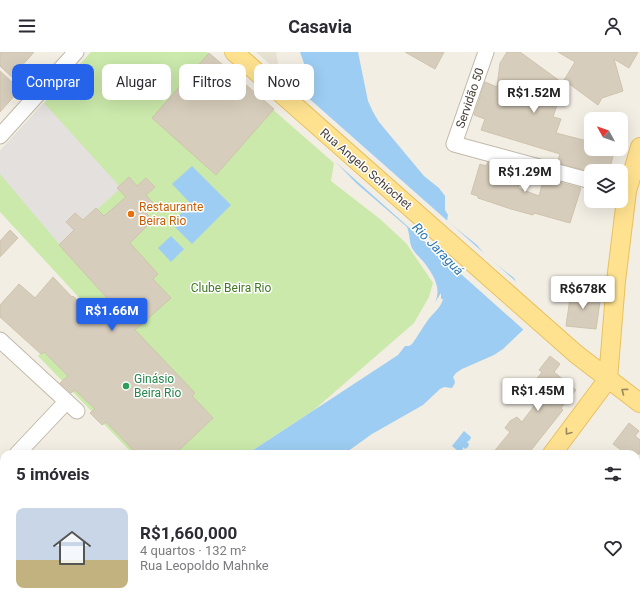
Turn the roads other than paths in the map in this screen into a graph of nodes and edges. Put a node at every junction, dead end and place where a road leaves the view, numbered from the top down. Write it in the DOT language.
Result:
graph roads {
  1 [pos="76,52"];
  2 [pos="234,52"];
  3 [pos="486,52"];
  4 [pos="0,136"];
  5 [pos="640,147"];
  6 [pos="584,179"];
  7 [pos="628,180"];
  8 [pos="622,208"];
  9 [pos="0,340"];
  10 [pos="608,378"];
  11 [pos="640,403"];
  12 [pos="22,450"];
  13 [pos="555,450"];
  1 -- 4 [label="street"];
  2 -- 10 [label="main road, Rua Angelo Schiochet"];
  3 -- 6 [label="street, Servidão 50"];
  5 -- 7 [label="main road"];
  8 -- 10 [label="main road"];
  9 -- 12 [label="street"];
  11 -- 10 [label="main road, Rua Angelo Schiochet, one-way"];
  10 -- 13 [label="main road, one-way"];
}
